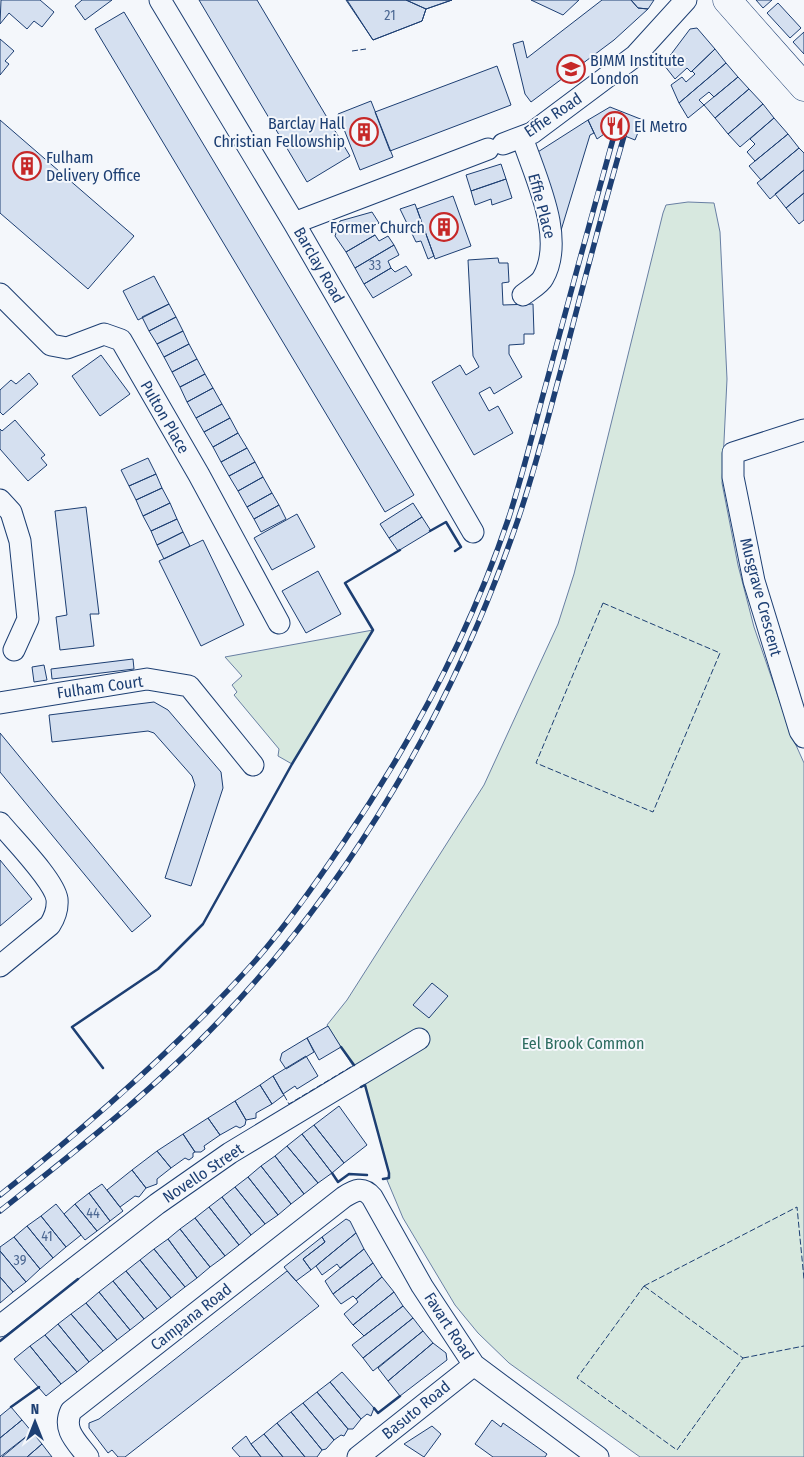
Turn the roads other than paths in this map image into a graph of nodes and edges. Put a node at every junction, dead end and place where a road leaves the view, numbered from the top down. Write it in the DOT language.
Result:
graph roads {
  1 [pos="160,0"];
  2 [pos="686,0"];
  3 [pos="727,0"];
  4 [pos="804,87"];
  5 [pos="504,143"];
  6 [pos="294,223"];
  7 [pos="0,294"];
  8 [pos="523,295"];
  9 [pos="804,430"];
  10 [pos="0,500"];
  11 [pos="473,532"];
  12 [pos="279,623"];
  13 [pos="14,650"];
  14 [pos="0,703"];
  15 [pos="804,738"];
  16 [pos="253,765"];
  17 [pos="0,823"];
  18 [pos="0,966"];
  19 [pos="420,1039"];
  20 [pos="354,1190"];
  21 [pos="0,1326"];
  22 [pos="474,1364"];
  23 [pos="88,1457"];
  24 [pos="358,1457"];
  25 [pos="598,1457"];
  1 -- 6 [label="street, Barclay Road"];
  2 -- 5 [label="street, Effie Road"];
  3 -- 4 [label="main road"];
  5 -- 6 [label="street, Effie Road"];
  5 -- 8 [label="street, Effie Place"];
  6 -- 11 [label="street, Barclay Road"];
  7 -- 12 [label="street, Pulton Place"];
  9 -- 15 [label="street, Musgrave Crescent"];
  10 -- 13 [label="street"];
  14 -- 16 [label="street, Fulham Court"];
  17 -- 18 [label="street"];
  19 -- 21 [label="street, Novello Street"];
  20 -- 22 [label="street, Favart Road"];
  20 -- 23 [label="street, Campana Road"];
  22 -- 24 [label="street, Basuto Road"];
  22 -- 25 [label="street, Favart Road"];
}
